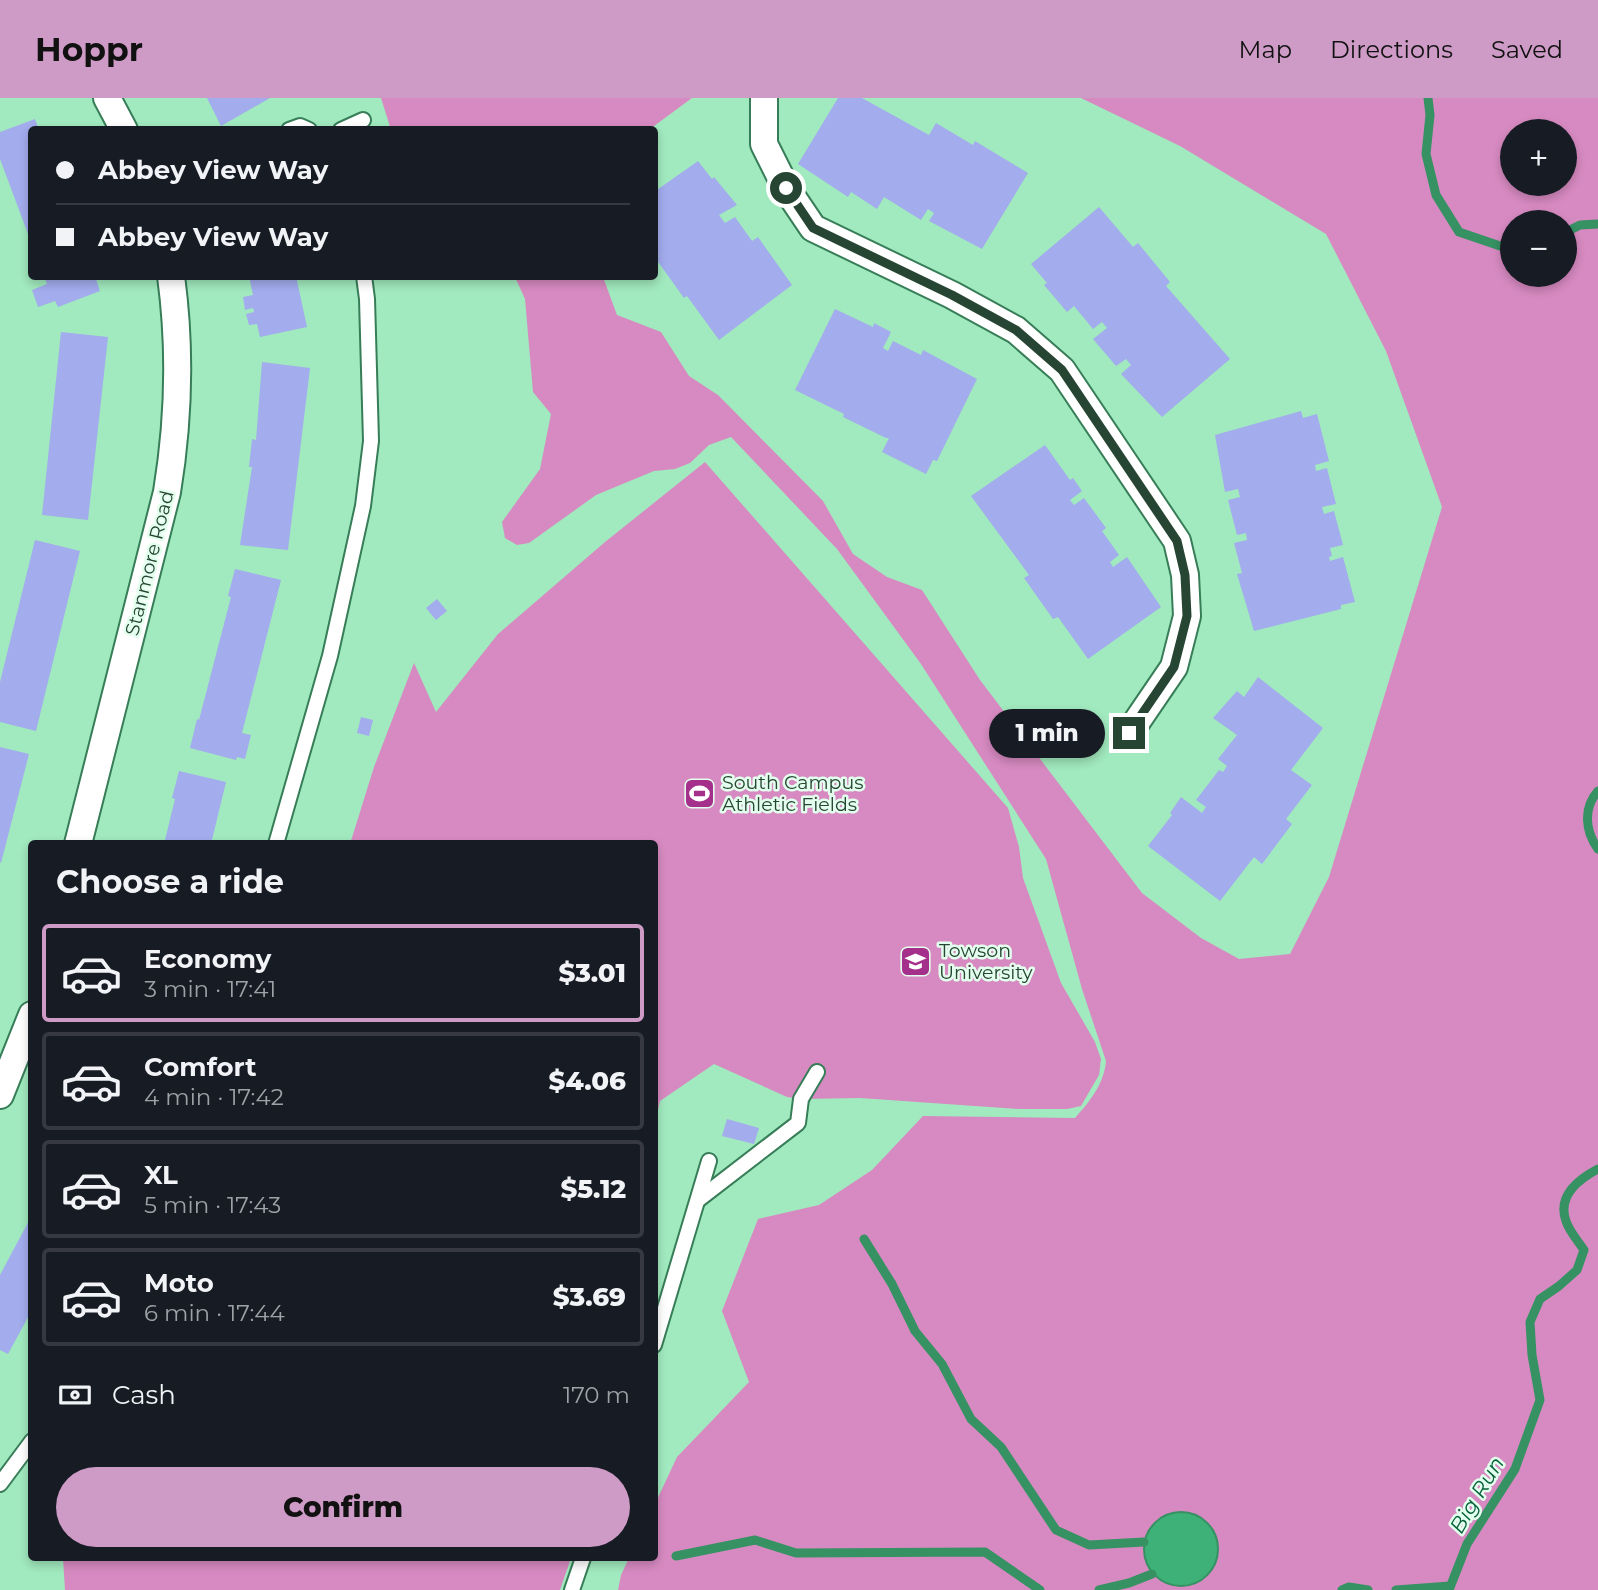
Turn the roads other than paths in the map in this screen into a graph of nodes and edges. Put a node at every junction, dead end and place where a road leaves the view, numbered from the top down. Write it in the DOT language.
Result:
graph roads {
  1 [pos="107,98"];
  2 [pos="764,98"];
  3 [pos="363,120"];
  4 [pos="122,126"];
  5 [pos="350,126"];
  6 [pos="171,280"];
  7 [pos="365,280"];
  8 [pos="1129,733"];
  9 [pos="79,840"];
  10 [pos="277,840"];
  11 [pos="28,1025"];
  12 [pos="817,1072"];
  13 [pos="0,1095"];
  14 [pos="709,1161"];
  15 [pos="698,1199"];
  16 [pos="658,1331"];
  17 [pos="28,1446"];
  18 [pos="0,1484"];
  19 [pos="582,1561"];
  20 [pos="572,1590"];
  1 -- 4 [label="street"];
  2 -- 8 [label="street"];
  3 -- 5 [label="lane"];
  6 -- 9 [label="street, Stanmore Road"];
  7 -- 10 [label="lane"];
  11 -- 13 [label="street"];
  12 -- 15 [label="lane"];
  14 -- 15 [label="lane"];
  15 -- 16 [label="lane"];
  17 -- 18 [label="lane"];
  19 -- 20 [label="lane"];
}
